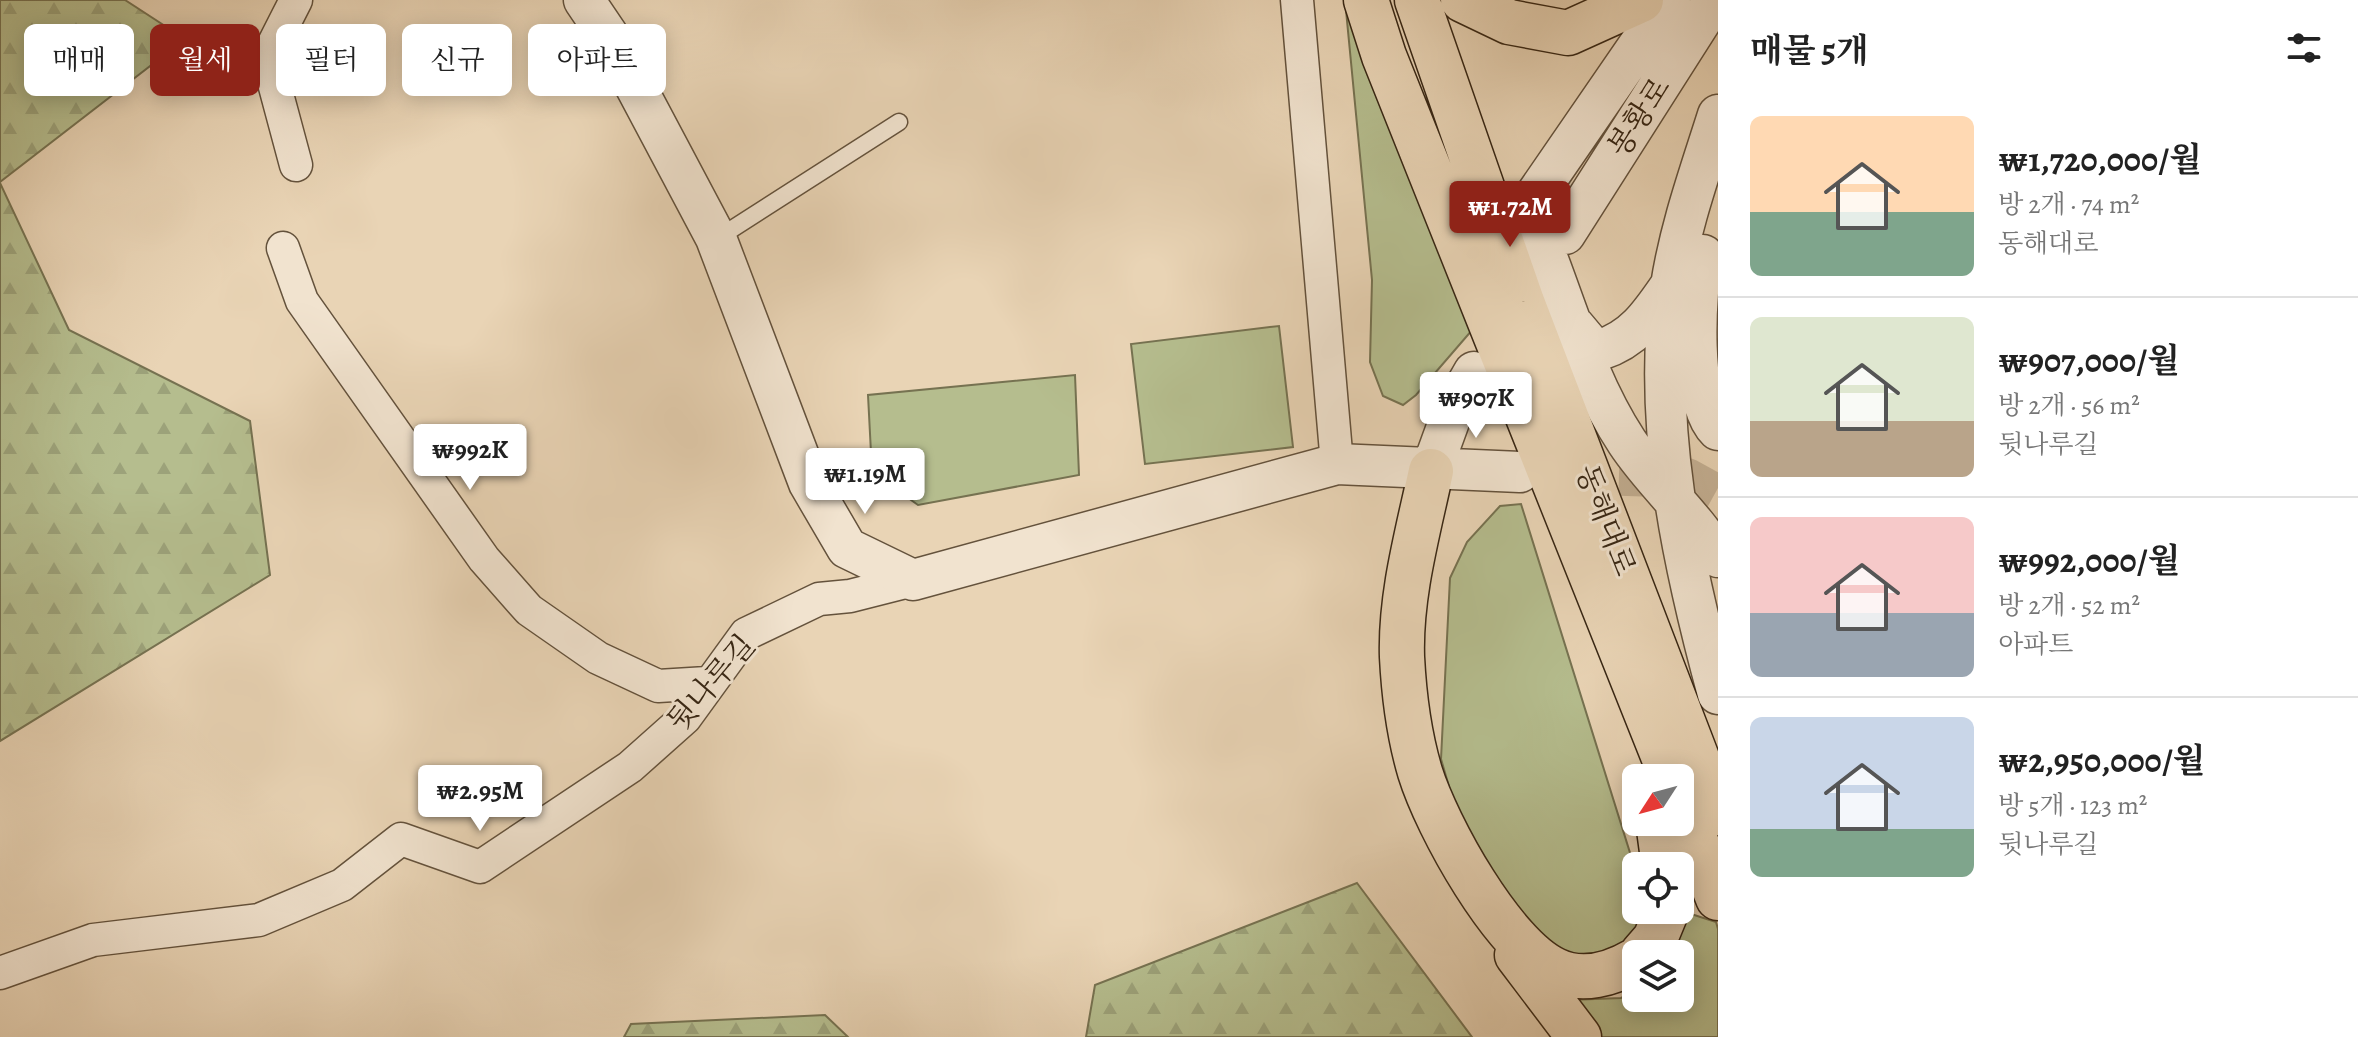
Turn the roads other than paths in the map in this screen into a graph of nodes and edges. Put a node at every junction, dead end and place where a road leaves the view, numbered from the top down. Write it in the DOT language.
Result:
graph roads {
  1 [pos="296,0"];
  2 [pos="584,0"];
  3 [pos="1297,0"];
  4 [pos="1366,0"];
  5 [pos="1417,0"];
  6 [pos="1463,0"];
  7 [pos="1641,0"];
  8 [pos="1670,0"];
  9 [pos="1714,0"];
  10 [pos="1718,115"];
  11 [pos="899,122"];
  12 [pos="296,165"];
  13 [pos="1718,182"];
  14 [pos="1565,234"];
  15 [pos="716,238"];
  16 [pos="283,248"];
  17 [pos="1671,285"];
  18 [pos="1574,326"];
  19 [pos="1474,372"];
  20 [pos="1718,430"];
  21 [pos="1337,464"];
  22 [pos="1431,471"];
  23 [pos="1520,472"];
  24 [pos="1676,504"];
  25 [pos="1718,526"];
  26 [pos="1718,557"];
  27 [pos="913,580"];
  28 [pos="1610,619"];
  29 [pos="707,683"];
  30 [pos="1718,694"];
  31 [pos="1645,764"];
  32 [pos="1667,764"];
  33 [pos="1718,813"];
  34 [pos="1694,836"];
  35 [pos="1718,898"];
  36 [pos="1622,968"];
  37 [pos="0,973"];
  38 [pos="1579,1037"];
  1 -- 12 [label="street"];
  2 -- 15 [label="street"];
  3 -- 21 [label="street"];
  4 -- 28 [label="main road, 동해대로"];
  5 -- 33 [label="main road, 동해대로"];
  6 -- 7 [label="main road"];
  8 -- 18 [label="street"];
  9 -- 14 [label="street, 봉황로"];
  10 -- 17 [label="street"];
  11 -- 15 [label="lane"];
  13 -- 20 [label="street"];
  15 -- 27 [label="street"];
  16 -- 29 [label="street"];
  17 -- 18 [label="street"];
  17 -- 24 [label="street"];
  18 -- 24 [label="street"];
  19 -- 22 [label="street"];
  21 -- 22 [label="street, 뒷나루길"];
  21 -- 27 [label="street, 뒷나루길"];
  22 -- 23 [label="street, 뒷나루길"];
  22 -- 36 [label="main road"];
  22 -- 38 [label="main road"];
  24 -- 25 [label="street"];
  24 -- 26 [label="street"];
  24 -- 30 [label="street"];
  27 -- 29 [label="street, 뒷나루길"];
  28 -- 31 [label="main road"];
  28 -- 32 [label="main road, 동해대로"];
  29 -- 37 [label="street, 뒷나루길"];
  34 -- 35 [label="main road"];
}
